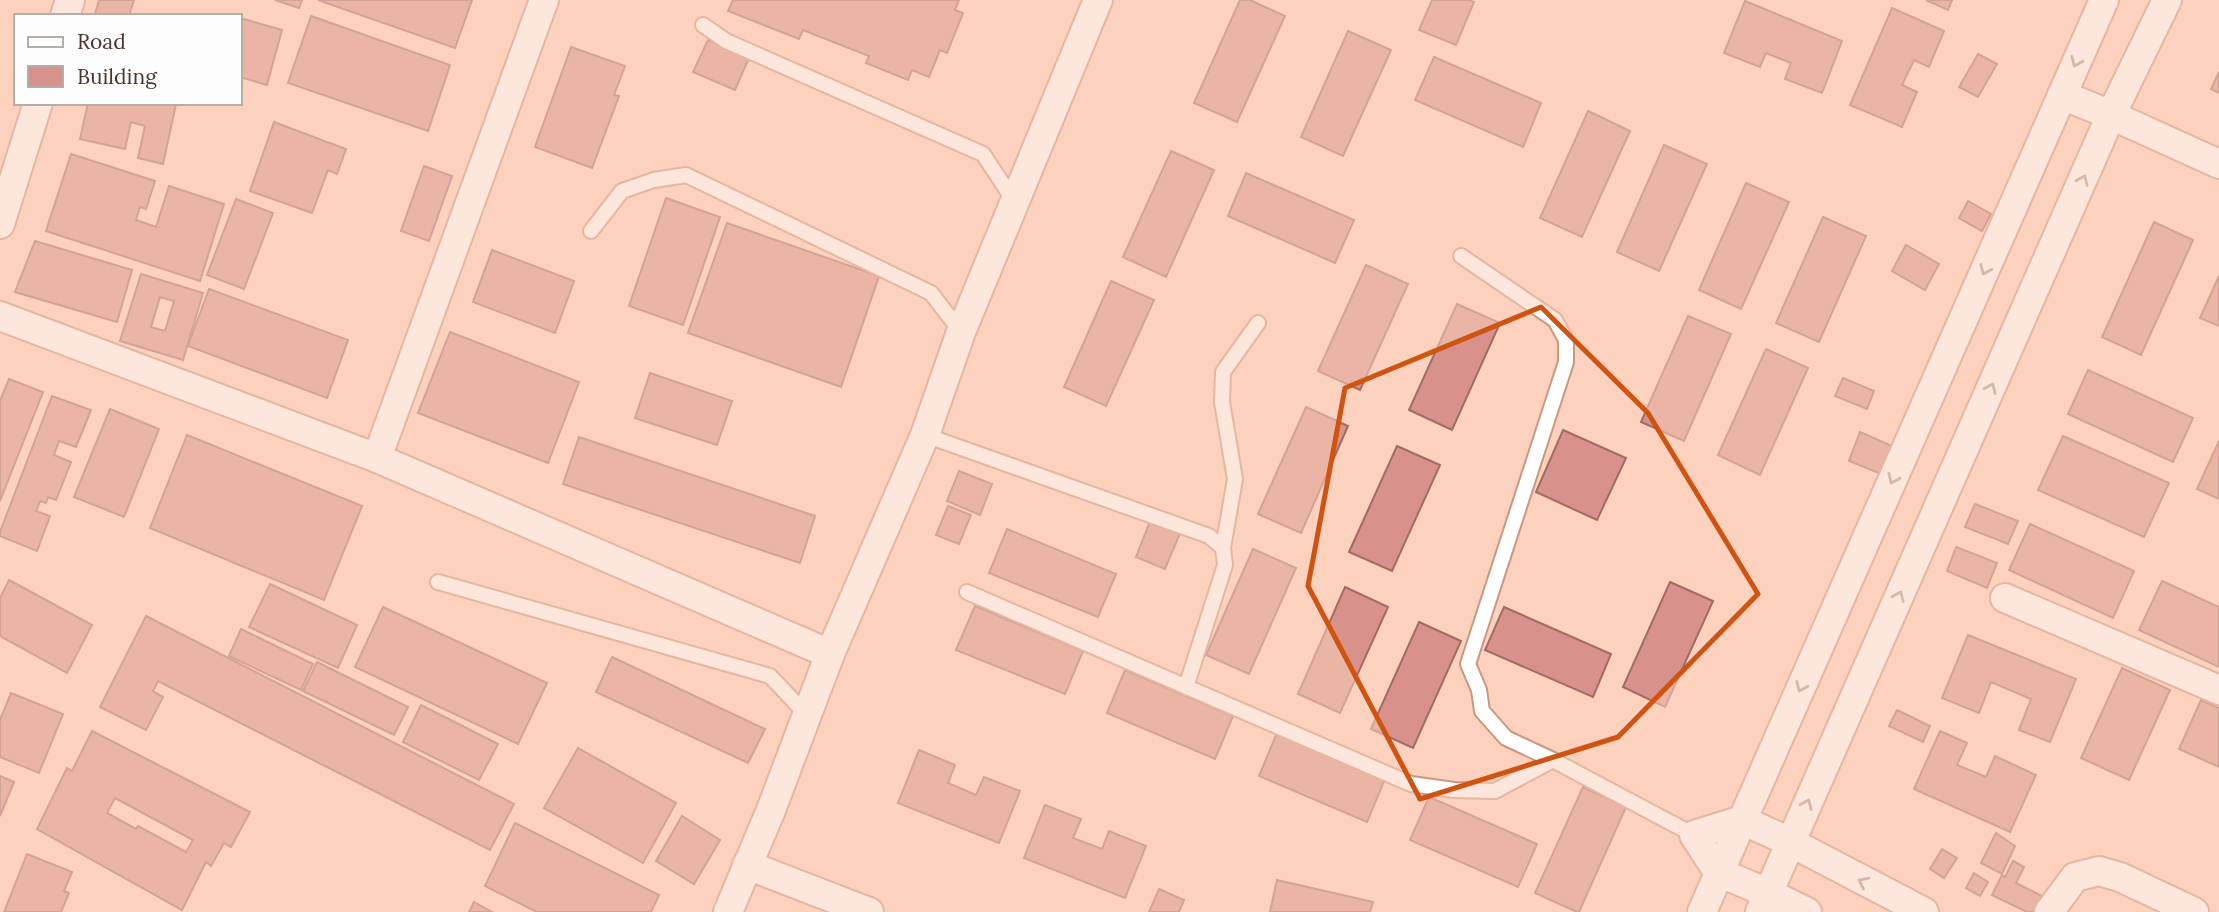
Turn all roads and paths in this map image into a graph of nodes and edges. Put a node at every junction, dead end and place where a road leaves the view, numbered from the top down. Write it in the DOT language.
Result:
graph roads {
  1 [pos="544,0"];
  2 [pos="1098,0"];
  3 [pos="2104,0"];
  4 [pos="2167,0"];
  5 [pos="703,25"];
  6 [pos="2062,95"];
  7 [pos="37,105"];
  8 [pos="2111,115"];
  9 [pos="2219,164"];
  10 [pos="1014,201"];
  11 [pos="0,224"];
  12 [pos="591,231"];
  13 [pos="1461,256"];
  14 [pos="0,316"];
  15 [pos="1258,323"];
  16 [pos="961,332"];
  17 [pos="925,435"];
  18 [pos="377,458"];
  19 [pos="1223,548"];
  20 [pos="438,582"];
  21 [pos="967,592"];
  22 [pos="2005,598"];
  23 [pos="830,654"];
  24 [pos="1186,687"];
  25 [pos="2219,690"];
  26 [pos="807,715"];
  27 [pos="1553,760"];
  28 [pos="1742,820"];
  29 [pos="1694,835"];
  30 [pos="1790,842"];
  31 [pos="747,865"];
  32 [pos="1718,872"];
  33 [pos="1764,902"];
  34 [pos="728,912"];
  35 [pos="869,912"];
  36 [pos="1702,912"];
  37 [pos="1807,912"];
  38 [pos="1924,912"];
  39 [pos="2049,912"];
  40 [pos="2194,912"];
  1 -- 18 [label="street"];
  2 -- 10 [label="street"];
  3 -- 6 [label="street, one-way"];
  4 -- 8 [label="street"];
  5 -- 10 [label="lane"];
  6 -- 8 [label="street"];
  6 -- 28 [label="street, one-way"];
  7 -- 11 [label="street"];
  8 -- 9 [label="street"];
  30 -- 8 [label="street, one-way"];
  10 -- 16 [label="street"];
  12 -- 16 [label="lane"];
  13 -- 27 [label="lane"];
  14 -- 18 [label="street"];
  15 -- 19 [label="lane"];
  16 -- 17 [label="street"];
  17 -- 19 [label="lane"];
  17 -- 23 [label="street"];
  18 -- 23 [label="street"];
  19 -- 24 [label="lane"];
  20 -- 26 [label="lane"];
  21 -- 24 [label="lane"];
  22 -- 25 [label="street"];
  23 -- 26 [label="street"];
  24 -- 27 [label="lane"];
  26 -- 31 [label="street"];
  27 -- 29 [label="lane"];
  28 -- 29 [label="street"];
  28 -- 30 [label="street"];
  28 -- 32 [label="street"];
  29 -- 32 [label="street"];
  30 -- 33 [label="street"];
  38 -- 30 [label="street, one-way"];
  31 -- 34 [label="street"];
  31 -- 35 [label="street"];
  32 -- 33 [label="street"];
  32 -- 36 [label="street"];
  33 -- 37 [label="street"];
  39 -- 40 [label="street"];
}
